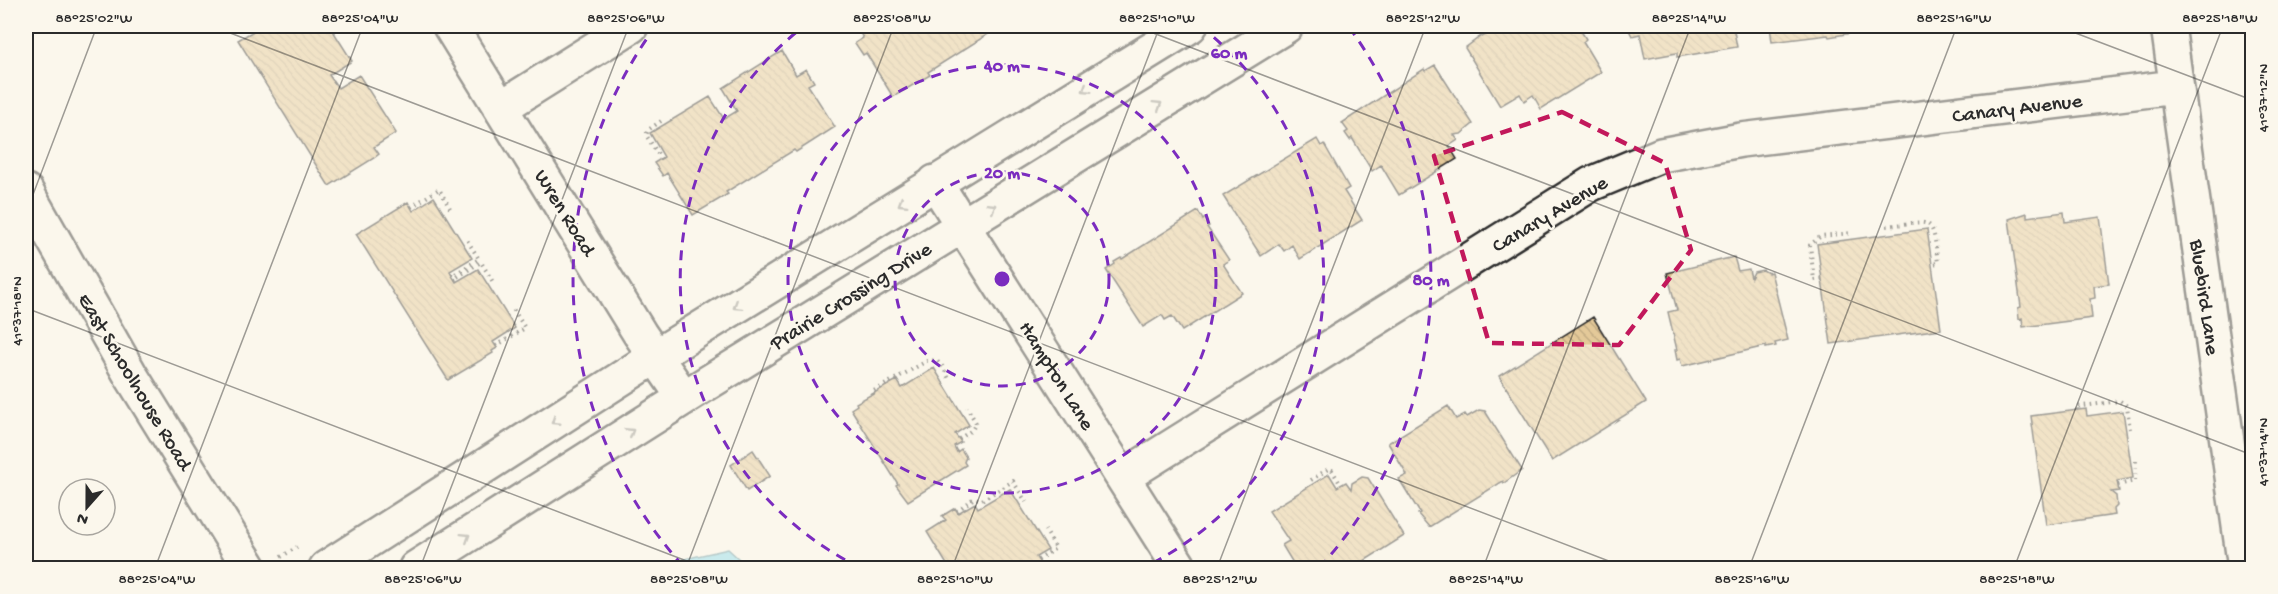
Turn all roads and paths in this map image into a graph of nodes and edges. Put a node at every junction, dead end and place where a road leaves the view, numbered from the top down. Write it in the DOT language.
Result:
graph roads {
  1 [pos="450,26"];
  2 [pos="631,26"];
  3 [pos="1190,26"];
  4 [pos="1286,26"];
  5 [pos="2168,26"];
  6 [pos="2175,87"];
  7 [pos="502,107"];
  8 [pos="664,118"];
  9 [pos="661,159"];
  10 [pos="935,182"];
  11 [pos="26,191"];
  12 [pos="411,207"];
  13 [pos="451,210"];
  14 [pos="963,225"];
  15 [pos="1887,226"];
  16 [pos="1852,233"];
  17 [pos="466,240"];
  18 [pos="1932,264"];
  19 [pos="451,274"];
  20 [pos="1822,279"];
  21 [pos="455,280"];
  22 [pos="493,282"];
  23 [pos="513,309"];
  24 [pos="496,346"];
  25 [pos="656,356"];
  26 [pos="949,379"];
  27 [pos="874,395"];
  28 [pos="684,398"];
  29 [pos="967,407"];
  30 [pos="2077,410"];
  31 [pos="2130,429"];
  32 [pos="959,439"];
  33 [pos="2136,459"];
  34 [pos="1123,477"];
  35 [pos="1311,480"];
  36 [pos="1341,485"];
  37 [pos="2118,485"];
  38 [pos="1026,502"];
  39 [pos="957,511"];
  40 [pos="1044,530"];
  41 [pos="301,544"];
  42 [pos="1038,560"];
  43 [pos="261,566"];
  44 [pos="326,568"];
  45 [pos="416,568"];
  46 [pos="1180,568"];
  47 [pos="2245,568"];
  1 -- 7 [label="street, Wren Road"];
  2 -- 7 [label="street"];
  3 -- 10 [label="street, one-way"];
  14 -- 4 [label="street, Prairie Crossing Drive, one-way"];
  5 -- 6 [label="street, Bluebird Lane"];
  6 -- 34 [label="street, Canary Avenue"];
  6 -- 47 [label="street, Bluebird Lane"];
  7 -- 25 [label="street, Wren Road"];
  8 -- 9 [label="path"];
  10 -- 14 [label="street, Hampton Lane"];
  10 -- 25 [label="street, one-way"];
  11 -- 43 [label="street, East Schoolhouse Road"];
  12 -- 13 [label="path"];
  14 -- 28 [label="street, Prairie Crossing Drive"];
  14 -- 34 [label="street, Hampton Lane"];
  15 -- 18 [label="path"];
  16 -- 20 [label="path"];
  17 -- 19 [label="path"];
  21 -- 22 [label="path"];
  23 -- 24 [label="path"];
  25 -- 28 [label="street, Wren Road"];
  25 -- 44 [label="street, one-way"];
  26 -- 27 [label="path"];
  45 -- 28 [label="street, Prairie Crossing Drive, one-way"];
  29 -- 32 [label="path"];
  30 -- 31 [label="path"];
  33 -- 37 [label="path"];
  34 -- 46 [label="street, Hampton Lane"];
  35 -- 36 [label="path"];
  38 -- 39 [label="path"];
  40 -- 42 [label="path"];
  41 -- 43 [label="path"];
}
